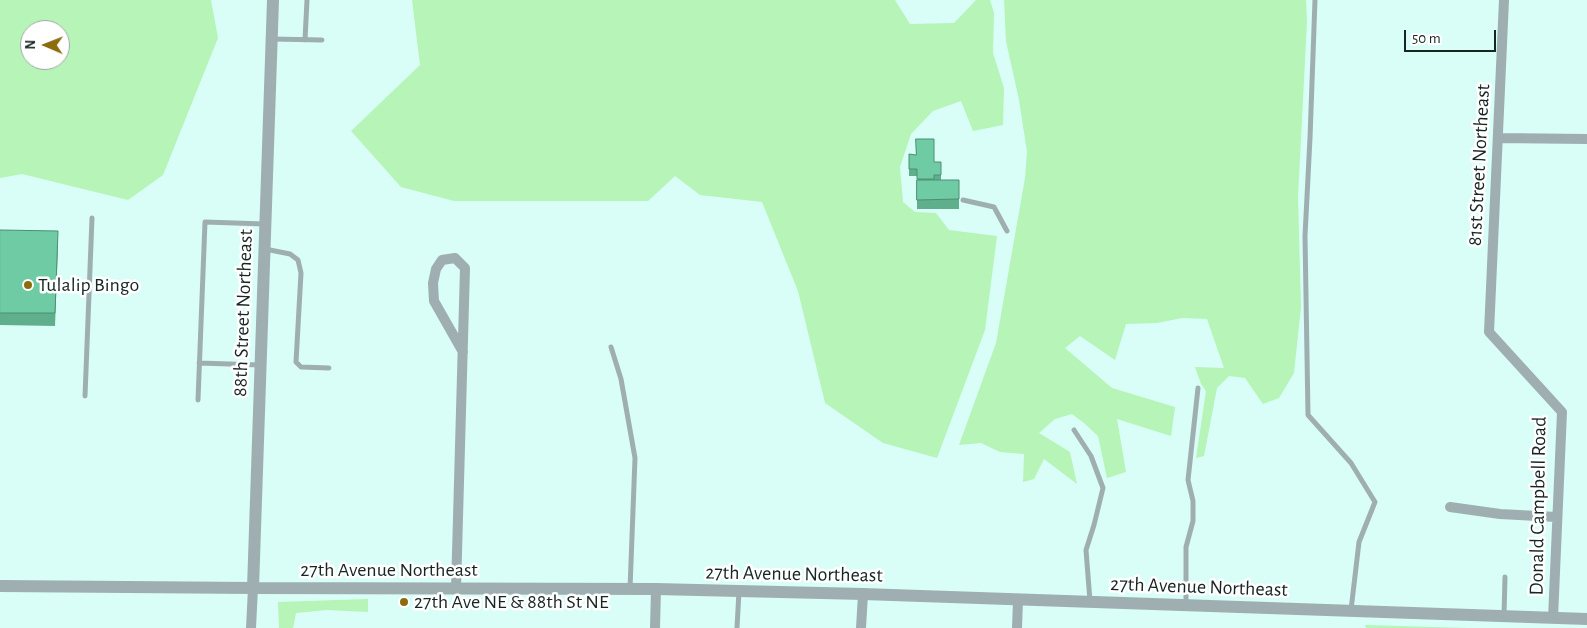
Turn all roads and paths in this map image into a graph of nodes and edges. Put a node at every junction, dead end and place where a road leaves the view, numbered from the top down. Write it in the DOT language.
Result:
graph roads {
  1 [pos="273,0"];
  2 [pos="307,0"];
  3 [pos="1315,0"];
  4 [pos="1504,0"];
  5 [pos="272,39"];
  6 [pos="305,40"];
  7 [pos="322,40"];
  8 [pos="1498,138"];
  9 [pos="1587,139"];
  10 [pos="963,200"];
  11 [pos="92,218"];
  12 [pos="265,224"];
  13 [pos="1007,231"];
  14 [pos="264,249"];
  15 [pos="1489,332"];
  16 [pos="611,347"];
  17 [pos="463,352"];
  18 [pos="200,363"];
  19 [pos="260,366"];
  20 [pos="329,368"];
  21 [pos="1198,388"];
  22 [pos="85,396"];
  23 [pos="198,400"];
  24 [pos="1074,430"];
  25 [pos="1450,507"];
  26 [pos="1556,518"];
  27 [pos="1506,577"];
  28 [pos="0,586"];
  29 [pos="252,588"];
  30 [pos="456,589"];
  31 [pos="630,589"];
  32 [pos="656,589"];
  33 [pos="739,591"];
  34 [pos="863,594"];
  35 [pos="1018,600"];
  36 [pos="1090,602"];
  37 [pos="1186,605"];
  38 [pos="1351,610"];
  39 [pos="1504,616"];
  40 [pos="1554,618"];
  41 [pos="1587,619"];
  42 [pos="251,628"];
  43 [pos="654,628"];
  44 [pos="737,628"];
  45 [pos="861,628"];
  46 [pos="1017,628"];
  1 -- 5 [label="street, 88th Street Northeast"];
  2 -- 6 [label="lane"];
  3 -- 38 [label="lane"];
  4 -- 8 [label="street, 81st Street Northeast"];
  5 -- 6 [label="lane"];
  5 -- 12 [label="street, 88th Street Northeast"];
  6 -- 7 [label="lane"];
  8 -- 9 [label="street"];
  8 -- 15 [label="street, 81st Street Northeast"];
  10 -- 13 [label="lane"];
  11 -- 22 [label="lane"];
  12 -- 14 [label="street, 88th Street Northeast"];
  12 -- 18 [label="lane"];
  14 -- 19 [label="street, 88th Street Northeast"];
  14 -- 20 [label="lane"];
  15 -- 26 [label="street, Donald Campbell Road"];
  16 -- 31 [label="lane"];
  17 -- 17 [label="street"];
  17 -- 30 [label="street"];
  18 -- 19 [label="lane"];
  18 -- 23 [label="lane"];
  19 -- 29 [label="street, 88th Street Northeast"];
  21 -- 37 [label="lane"];
  24 -- 36 [label="lane"];
  25 -- 26 [label="street"];
  26 -- 40 [label="street, Donald Campbell Road"];
  27 -- 39 [label="lane"];
  28 -- 29 [label="street, 27th Avenue Northeast"];
  29 -- 30 [label="street, 27th Avenue Northeast"];
  29 -- 42 [label="street, 88th Street Northeast"];
  30 -- 31 [label="street, 27th Avenue Northeast"];
  31 -- 32 [label="street, 27th Avenue Northeast"];
  32 -- 33 [label="street, 27th Avenue Northeast"];
  32 -- 43 [label="street"];
  33 -- 34 [label="street, 27th Avenue Northeast"];
  33 -- 44 [label="lane"];
  34 -- 35 [label="street, 27th Avenue Northeast"];
  34 -- 45 [label="street"];
  35 -- 36 [label="street, 27th Avenue Northeast"];
  35 -- 46 [label="street"];
  36 -- 37 [label="street, 27th Avenue Northeast"];
  37 -- 38 [label="street, 27th Avenue Northeast"];
  38 -- 39 [label="street, 27th Avenue Northeast"];
  39 -- 40 [label="street, 27th Avenue Northeast"];
  40 -- 41 [label="street, 27th Avenue Northeast"];
}
